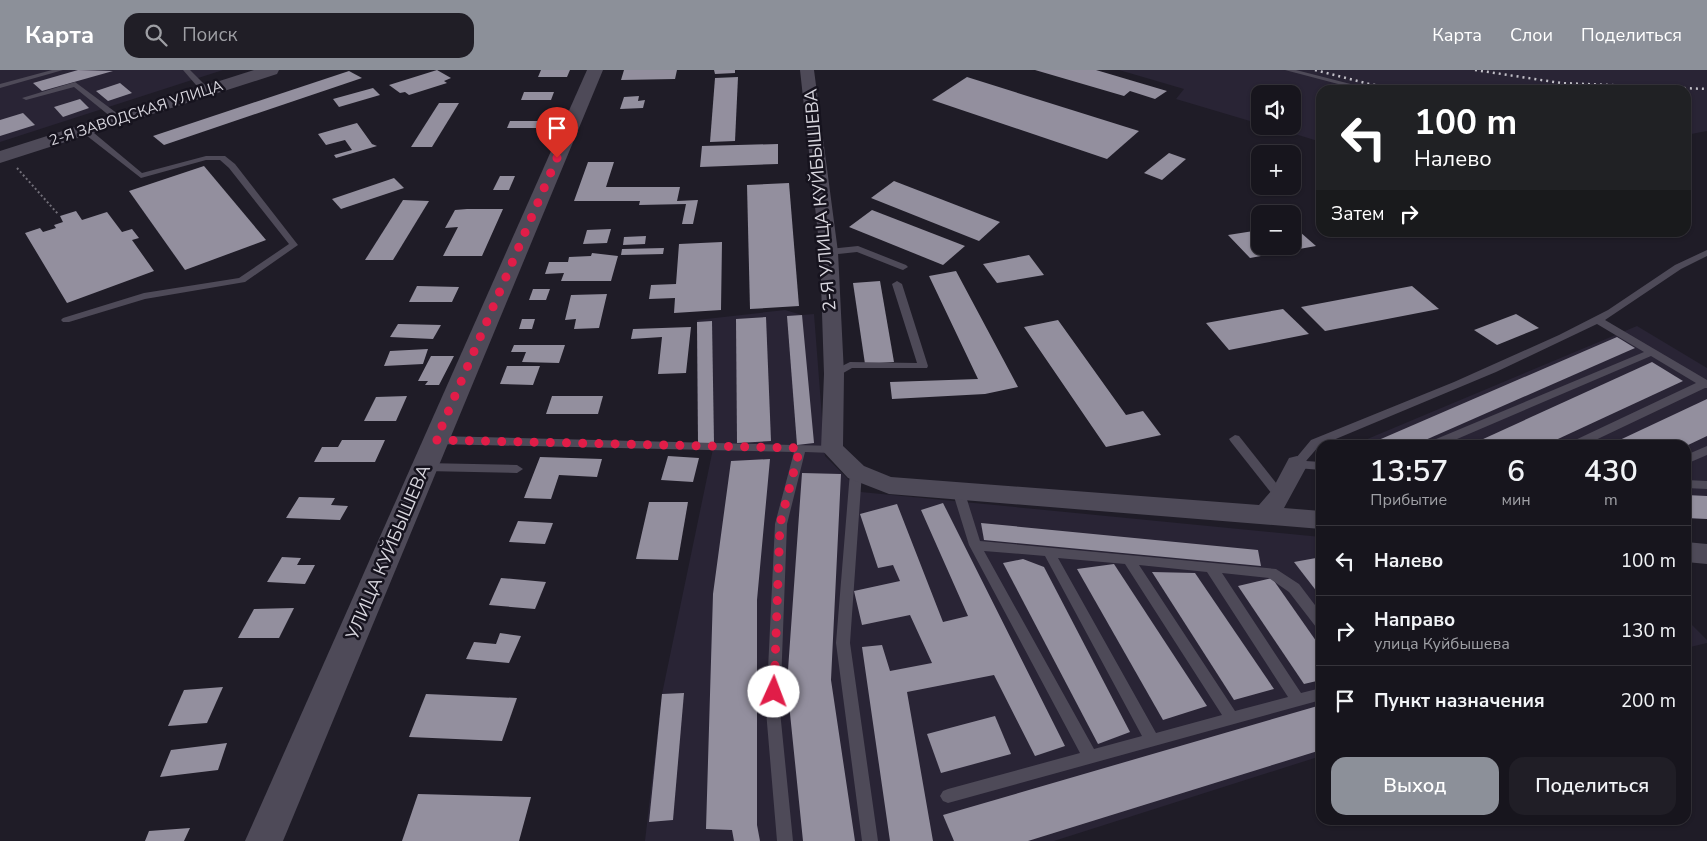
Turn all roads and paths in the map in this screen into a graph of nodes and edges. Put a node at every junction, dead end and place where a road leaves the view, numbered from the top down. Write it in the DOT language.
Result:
graph roads {
  1 [pos="60,70"];
  2 [pos="186,70"];
  3 [pos="271,70"];
  4 [pos="595,70"];
  5 [pos="808,70"];
  6 [pos="1288,70"];
  7 [pos="1350,85"];
  8 [pos="0,86"];
  9 [pos="206,90"];
  10 [pos="26,98"];
  11 [pos="119,119"];
  12 [pos="85,130"];
  13 [pos="0,157"];
  14 [pos="16,168"];
  15 [pos="58,214"];
  16 [pos="829,252"];
  17 [pos="1707,253"];
  18 [pos="903,267"];
  19 [pos="897,284"];
  20 [pos="66,320"];
  21 [pos="1598,320"];
  22 [pos="1652,352"];
  23 [pos="834,374"];
  24 [pos="1706,384"];
  25 [pos="1236,439"];
  26 [pos="436,440"];
  27 [pos="1322,440"];
  28 [pos="1445,440"];
  29 [pos="1586,440"];
  30 [pos="1316,443"];
  31 [pos="800,448"];
  32 [pos="832,449"];
  33 [pos="1707,450"];
  34 [pos="1691,458"];
  35 [pos="1297,464"];
  36 [pos="1316,466"];
  37 [pos="424,467"];
  38 [pos="517,469"];
  39 [pos="856,472"];
  40 [pos="1691,484"];
  41 [pos="1707,485"];
  42 [pos="958,490"];
  43 [pos="1280,496"];
  44 [pos="1265,515"];
  45 [pos="1316,520"];
  46 [pos="975,546"];
  47 [pos="1049,552"];
  48 [pos="1691,552"];
  49 [pos="1707,554"];
  50 [pos="1129,560"];
  51 [pos="1211,567"];
  52 [pos="1316,616"];
  53 [pos="1316,695"];
  54 [pos="1298,700"];
  55 [pos="1232,718"];
  56 [pos="1152,740"];
  57 [pos="1090,757"];
  58 [pos="948,796"];
  59 [pos="264,841"];
  60 [pos="785,841"];
  61 [pos="870,841"];
  1 -- 8 [label="lane"];
  2 -- 9 [label="lane"];
  3 -- 9 [label="street, 2-Я ЗАВОДСКАЯ УЛИЦА"];
  4 -- 26 [label="street, УЛИЦА КУЙБЫШЕВА"];
  5 -- 16 [label="street, 2-Я УЛИЦА КУЙБЫШЕВА"];
  6 -- 7 [label="lane"];
  9 -- 11 [label="street, 2-Я ЗАВОДСКАЯ УЛИЦА"];
  10 -- 11 [label="lane"];
  11 -- 12 [label="street, 2-Я ЗАВОДСКАЯ УЛИЦА"];
  12 -- 13 [label="street, 2-Я ЗАВОДСКАЯ УЛИЦА"];
  12 -- 20 [label="lane"];
  14 -- 15 [label="path"];
  16 -- 18 [label="lane"];
  16 -- 23 [label="street, 2-Я УЛИЦА КУЙБЫШЕВА"];
  17 -- 21 [label="lane"];
  19 -- 23 [label="lane"];
  21 -- 22 [label="lane"];
  21 -- 27 [label="lane"];
  22 -- 24 [label="lane"];
  22 -- 28 [label="lane"];
  23 -- 32 [label="street, 2-Я УЛИЦА КУЙБЫШЕВА"];
  24 -- 29 [label="lane"];
  25 -- 43 [label="lane"];
  26 -- 31 [label="lane"];
  26 -- 37 [label="street, УЛИЦА КУЙБЫШЕВА"];
  30 -- 35 [label="lane"];
  31 -- 32 [label="lane"];
  31 -- 60 [label="lane"];
  32 -- 39 [label="street"];
  33 -- 34 [label="lane"];
  35 -- 36 [label="lane"];
  35 -- 43 [label="street"];
  37 -- 38 [label="lane"];
  37 -- 59 [label="street, УЛИЦА КУЙБЫШЕВА"];
  39 -- 42 [label="street"];
  39 -- 61 [label="lane"];
  40 -- 41 [label="lane"];
  42 -- 44 [label="street"];
  42 -- 46 [label="lane"];
  43 -- 44 [label="street"];
  44 -- 45 [label="street"];
  46 -- 47 [label="lane"];
  46 -- 57 [label="lane"];
  47 -- 50 [label="lane"];
  47 -- 56 [label="lane"];
  48 -- 49 [label="street"];
  50 -- 51 [label="lane"];
  50 -- 55 [label="lane"];
  51 -- 52 [label="lane"];
  51 -- 54 [label="lane"];
  53 -- 54 [label="lane"];
  54 -- 55 [label="lane"];
  55 -- 56 [label="lane"];
  56 -- 57 [label="lane"];
  57 -- 58 [label="lane"];
}
